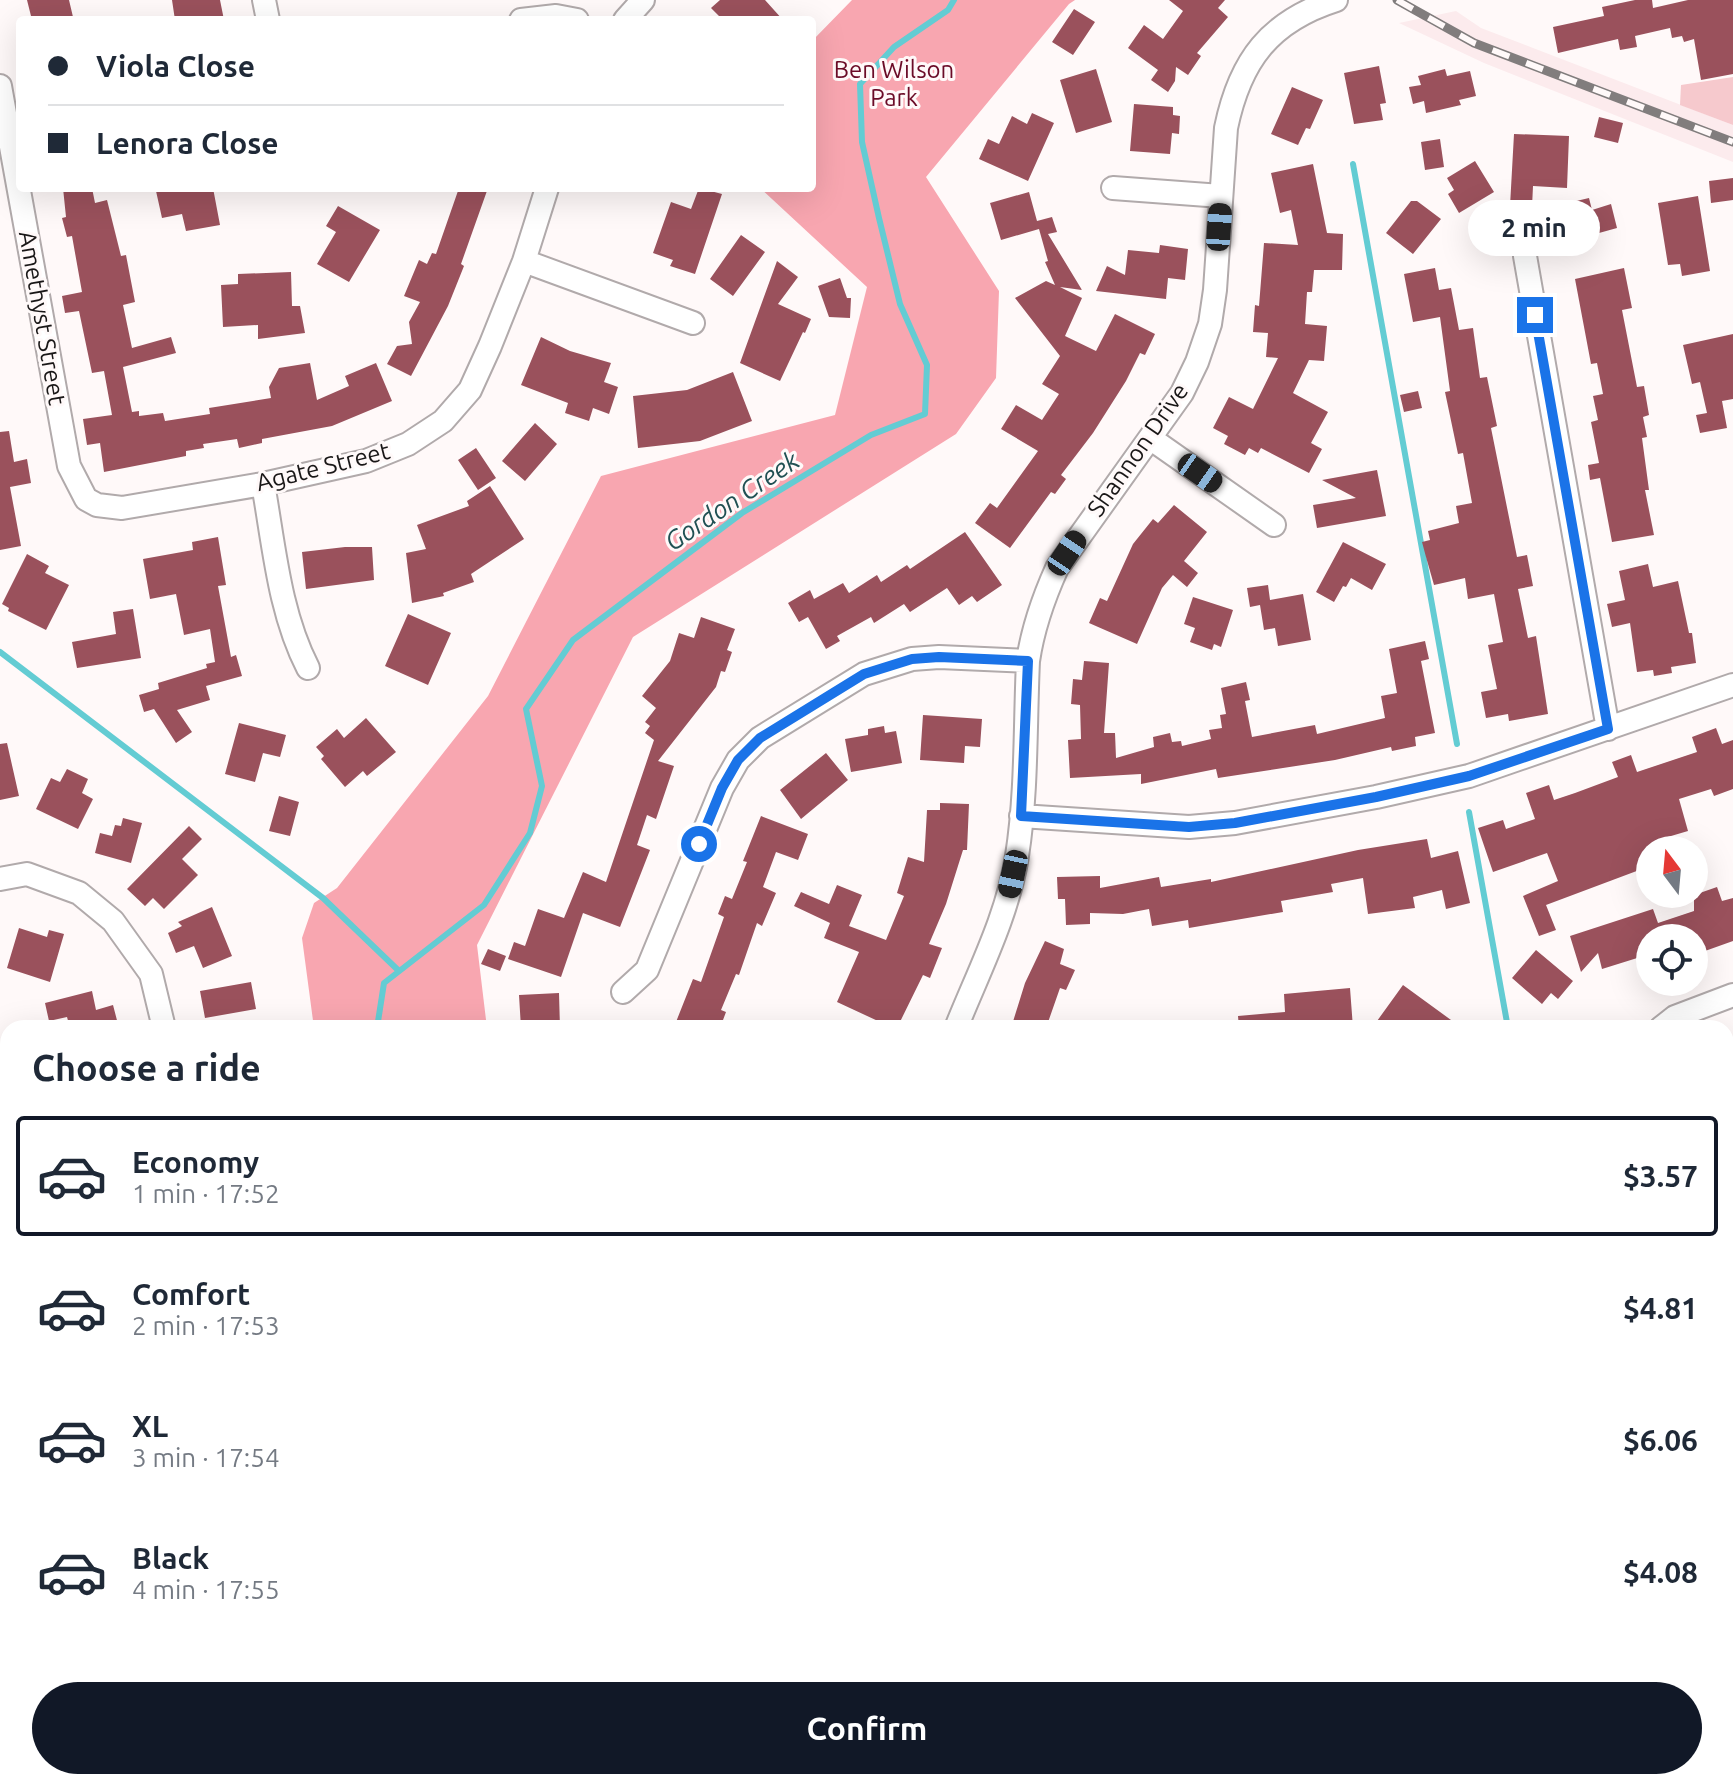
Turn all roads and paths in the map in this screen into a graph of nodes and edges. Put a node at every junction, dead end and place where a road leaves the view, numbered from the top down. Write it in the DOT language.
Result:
graph roads {
  1 [pos="643,0"];
  2 [pos="1336,0"];
  3 [pos="629,16"];
  4 [pos="0,86"];
  5 [pos="1113,188"];
  6 [pos="546,192"];
  7 [pos="1221,196"];
  8 [pos="11,213"];
  9 [pos="1525,256"];
  10 [pos="524,261"];
  11 [pos="693,323"];
  12 [pos="1150,438"];
  13 [pos="263,484"];
  14 [pos="86,499"];
  15 [pos="1274,525"];
  16 [pos="1028,661"];
  17 [pos="308,668"];
  18 [pos="1733,685"];
  19 [pos="1608,729"];
  20 [pos="1021,816"];
  21 [pos="0,879"];
  22 [pos="623,992"];
  23 [pos="1733,995"];
  24 [pos="162,1020"];
  25 [pos="959,1020"];
  26 [pos="1671,1020"];
  1 -- 3 [label="street"];
  2 -- 7 [label="street, Shannon Drive"];
  4 -- 8 [label="street, Amethyst Street"];
  5 -- 7 [label="street"];
  6 -- 10 [label="street, Agate Street"];
  7 -- 12 [label="street, Shannon Drive"];
  8 -- 14 [label="street, Amethyst Street"];
  9 -- 19 [label="street"];
  10 -- 11 [label="street"];
  10 -- 13 [label="street, Agate Street"];
  12 -- 15 [label="street"];
  12 -- 16 [label="street, Shannon Drive"];
  13 -- 14 [label="street, Agate Street"];
  13 -- 17 [label="street"];
  16 -- 20 [label="street, Shannon Drive"];
  16 -- 22 [label="street"];
  18 -- 19 [label="street"];
  19 -- 20 [label="street"];
  20 -- 25 [label="street, Shannon Drive"];
  21 -- 24 [label="street"];
  23 -- 26 [label="street"];
}
